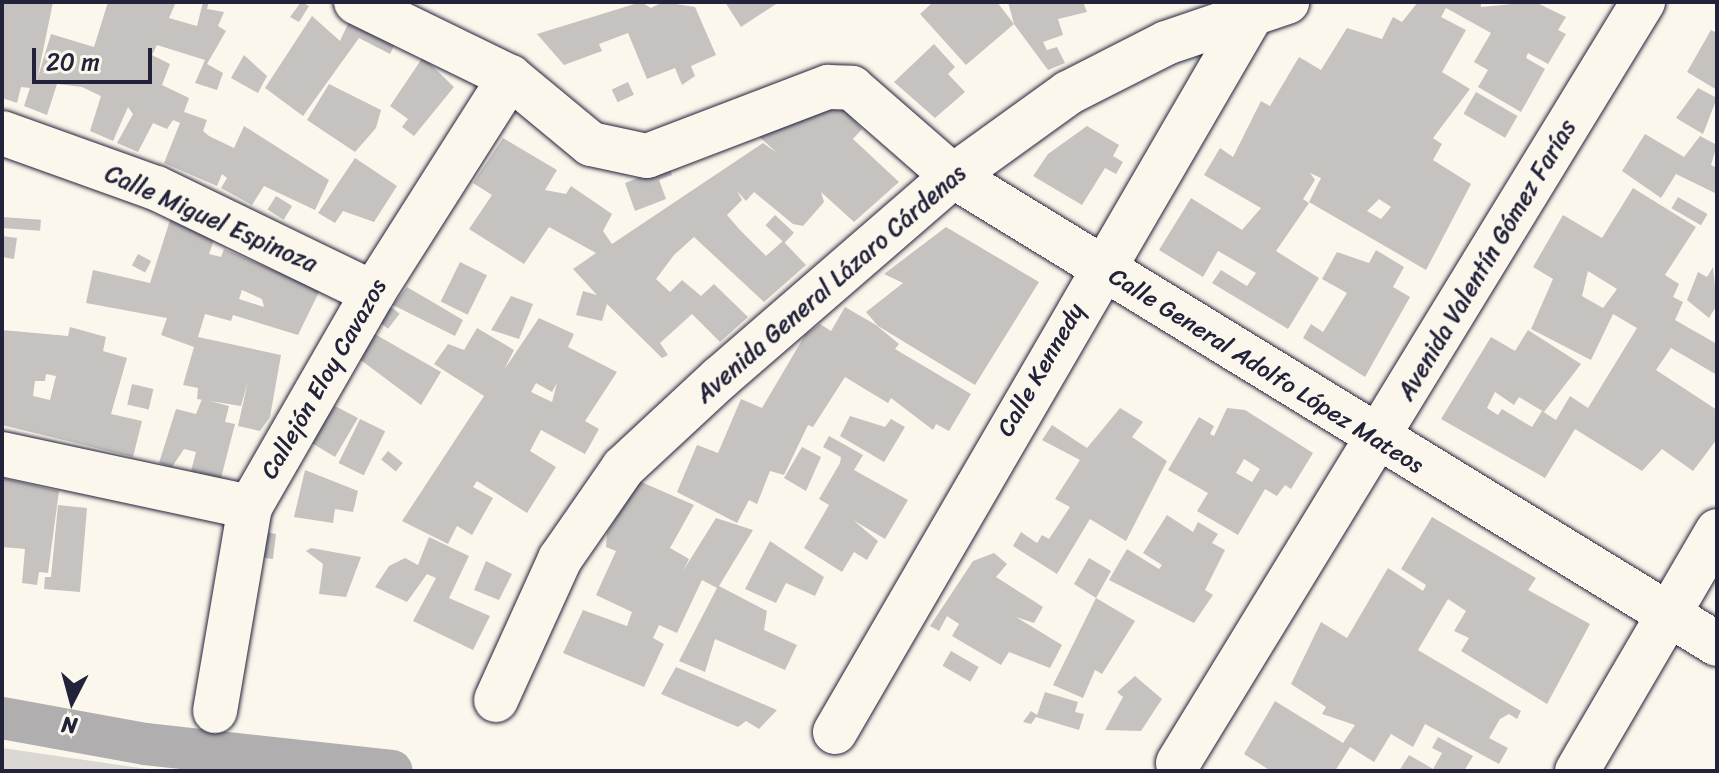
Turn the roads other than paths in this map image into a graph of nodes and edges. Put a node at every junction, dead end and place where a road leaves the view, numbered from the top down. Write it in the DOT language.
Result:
graph roads {
  1 [pos="356,2"];
  2 [pos="1643,2"];
  3 [pos="1270,7"];
  4 [pos="510,77"];
  5 [pos="2,133"];
  6 [pos="953,176"];
  7 [pos="1099,269"];
  8 [pos="373,293"];
  9 [pos="1378,441"];
  10 [pos="2,454"];
  11 [pos="250,507"];
  12 [pos="1717,531"];
  13 [pos="1668,616"];
  14 [pos="1717,644"];
  15 [pos="496,700"];
  16 [pos="215,711"];
  17 [pos="835,732"];
  18 [pos="1178,763"];
  19 [pos="1577,771"];
  1 -- 4 [label="street"];
  2 -- 9 [label="street, Avenida Valentín Gómez Farías"];
  3 -- 6 [label="street, Avenida General Lázaro Cárdenas"];
  3 -- 7 [label="street, Calle Kennedy"];
  4 -- 6 [label="street, Calle General Adolfo López Mateos"];
  4 -- 8 [label="street, Callejón Eloy Cavazos"];
  5 -- 8 [label="street, Calle Miguel Espinoza"];
  6 -- 7 [label="street, Calle General Adolfo López Mateos"];
  6 -- 15 [label="street, Avenida General Lázaro Cárdenas"];
  7 -- 9 [label="street, Calle General Adolfo López Mateos"];
  7 -- 17 [label="street, Calle Kennedy"];
  8 -- 11 [label="street, Callejón Eloy Cavazos"];
  9 -- 13 [label="street, Calle General Adolfo López Mateos"];
  9 -- 18 [label="street, Avenida Valentín Gómez Farías"];
  10 -- 11 [label="street"];
  11 -- 16 [label="street, Callejón Eloy Cavazos"];
  12 -- 13 [label="street"];
  13 -- 14 [label="street, Calle General Adolfo López Mateos"];
  13 -- 19 [label="street"];
}
